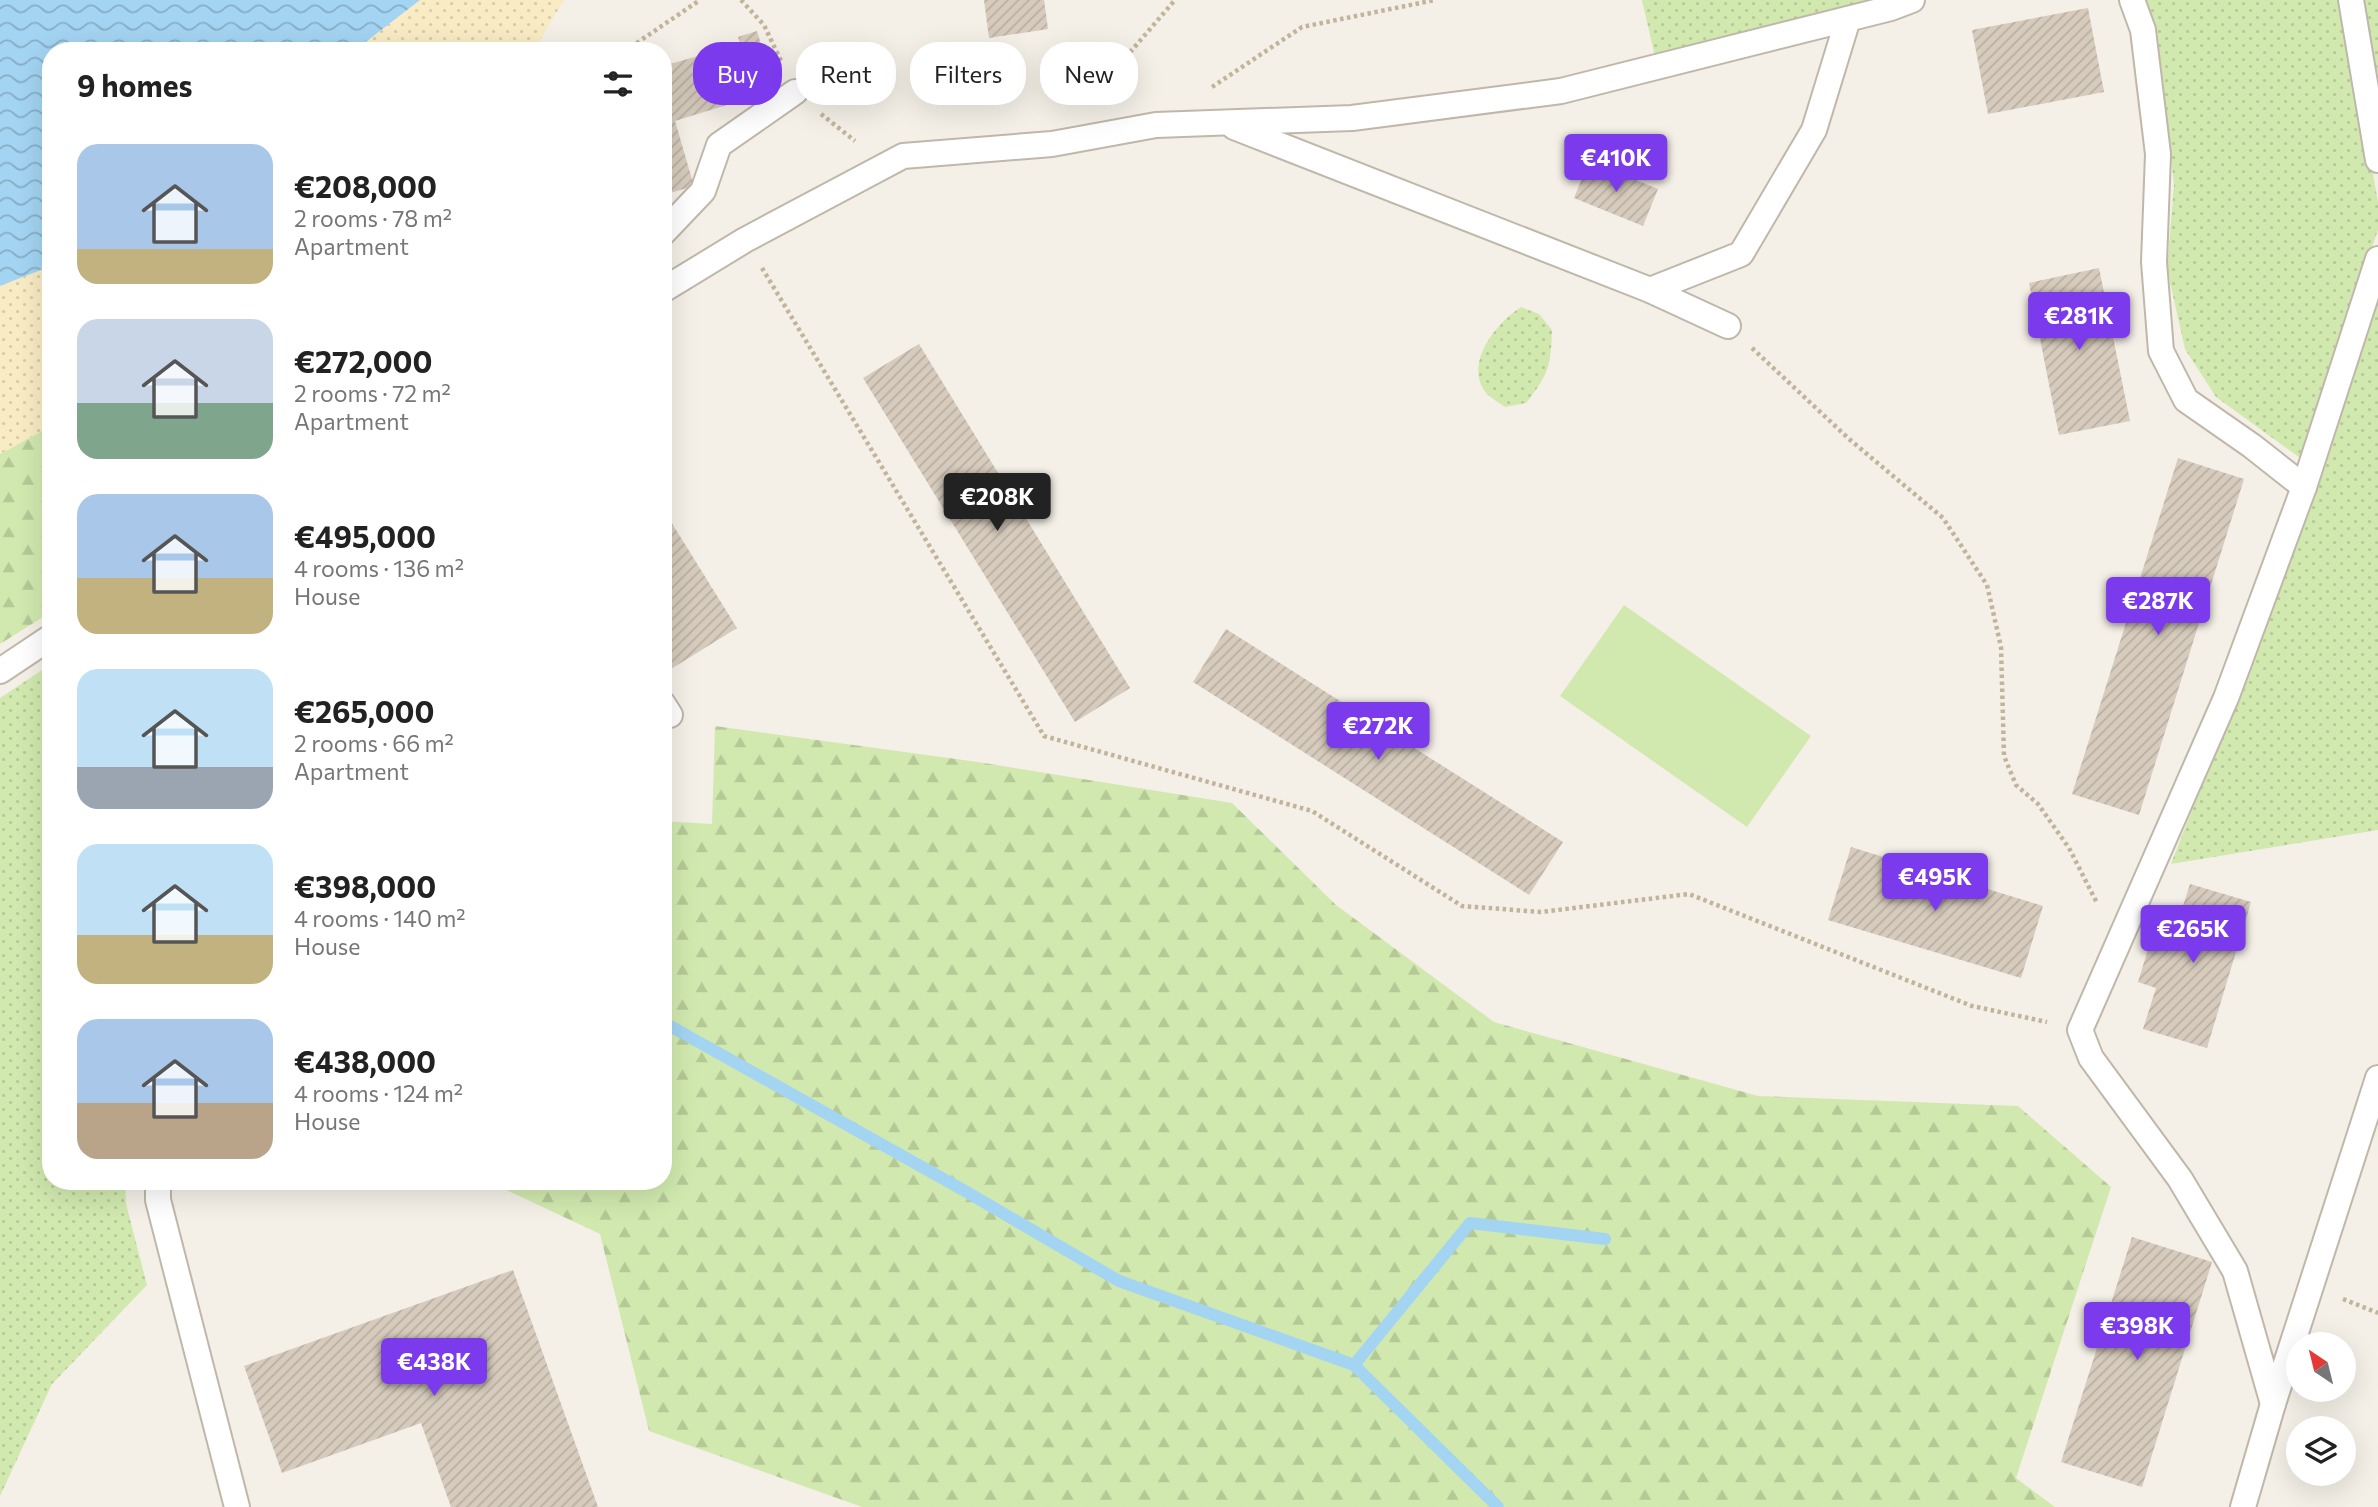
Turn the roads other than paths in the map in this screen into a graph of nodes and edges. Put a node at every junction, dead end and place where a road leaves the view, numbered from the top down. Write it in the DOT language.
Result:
graph roads {
  1 [pos="1912,0"];
  2 [pos="2132,0"];
  3 [pos="2351,0"];
  4 [pos="1848,19"];
  5 [pos="795,92"];
  6 [pos="1224,123"];
  7 [pos="2378,160"];
  8 [pos="672,224"];
  9 [pos="2378,259"];
  10 [pos="672,285"];
  11 [pos="1650,290"];
  12 [pos="1728,326"];
  13 [pos="2304,487"];
  14 [pos="42,643"];
  15 [pos="0,671"];
  16 [pos="2378,1078"];
  17 [pos="158,1190"];
  18 [pos="2273,1404"];
  19 [pos="237,1507"];
  20 [pos="2243,1507"];
  1 -- 4 [label="lane"];
  2 -- 13 [label="lane"];
  3 -- 7 [label="lane"];
  4 -- 6 [label="lane"];
  4 -- 11 [label="lane"];
  5 -- 8 [label="lane"];
  6 -- 10 [label="lane"];
  6 -- 11 [label="lane"];
  9 -- 13 [label="lane"];
  11 -- 12 [label="lane"];
  13 -- 18 [label="lane"];
  14 -- 15 [label="lane"];
  16 -- 18 [label="lane"];
  17 -- 19 [label="lane"];
  18 -- 20 [label="lane"];
}
